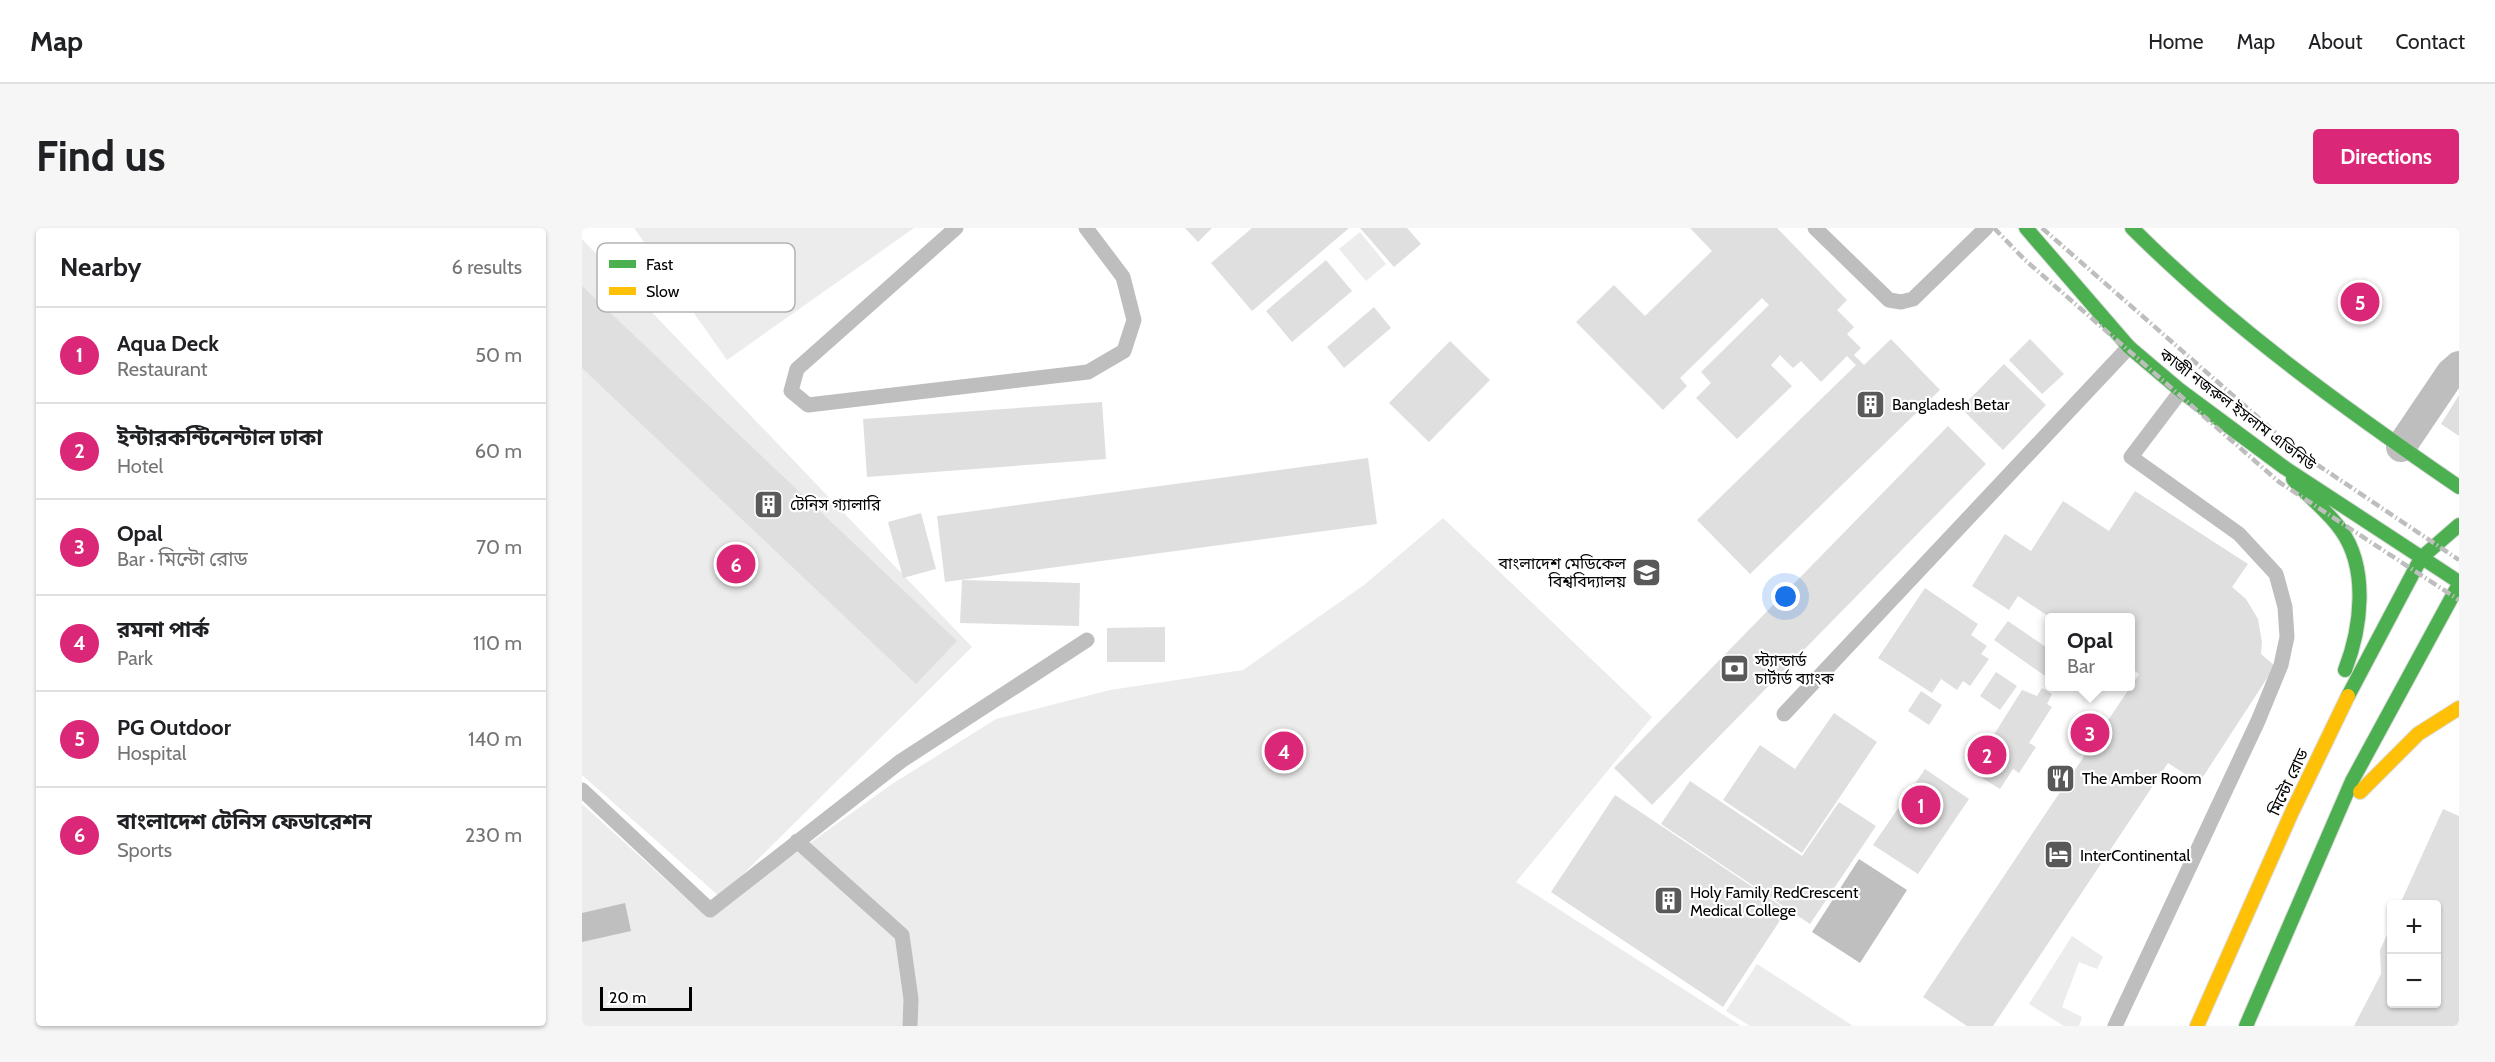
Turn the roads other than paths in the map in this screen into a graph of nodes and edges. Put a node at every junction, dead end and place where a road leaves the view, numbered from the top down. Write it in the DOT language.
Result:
graph roads {
  1 [pos="956,228"];
  2 [pos="1086,228"];
  3 [pos="1815,228"];
  4 [pos="1986,228"];
  5 [pos="2026,228"];
  6 [pos="2132,228"];
  7 [pos="2129,347"];
  8 [pos="2459,366"];
  9 [pos="2181,390"];
  10 [pos="2401,447"];
  11 [pos="2285,468"];
  12 [pos="2459,486"];
  13 [pos="2459,525"];
  14 [pos="2421,558"];
  15 [pos="2459,583"];
  16 [pos="1087,640"];
  17 [pos="2459,708"];
  18 [pos="1784,714"];
  19 [pos="582,790"];
  20 [pos="2292,812"];
  21 [pos="2329,830"];
  22 [pos="797,841"];
  23 [pos="910,1026"];
  24 [pos="2115,1026"];
  25 [pos="2197,1026"];
  26 [pos="2246,1026"];
  1 -- 2 [label="lane"];
  3 -- 4 [label="lane"];
  5 -- 7 [label="main road, কাজী নজরুল ইসলাম এভিনিউ"];
  6 -- 10 [label="main road"];
  7 -- 9 [label="main road, কাজী নজরুল ইসলাম এভিনিউ"];
  7 -- 18 [label="lane"];
  8 -- 10 [label="street"];
  9 -- 11 [label="main road, কাজী নজরুল ইসলাম এভিনিউ"];
  9 -- 24 [label="lane"];
  10 -- 12 [label="main road"];
  11 -- 14 [label="main road, কাজী নজরুল ইসলাম এভিনিউ"];
  11 -- 20 [label="main road"];
  13 -- 14 [label="main road"];
  14 -- 15 [label="main road, কাজী নজরুল ইসলাম এভিনিউ"];
  14 -- 20 [label="main road, মিন্টো রোড"];
  15 -- 21 [label="main road"];
  16 -- 22 [label="lane"];
  17 -- 21 [label="main road"];
  19 -- 22 [label="lane"];
  20 -- 25 [label="main road, মিন্টো রোড"];
  21 -- 26 [label="main road"];
  22 -- 23 [label="lane"];
}
